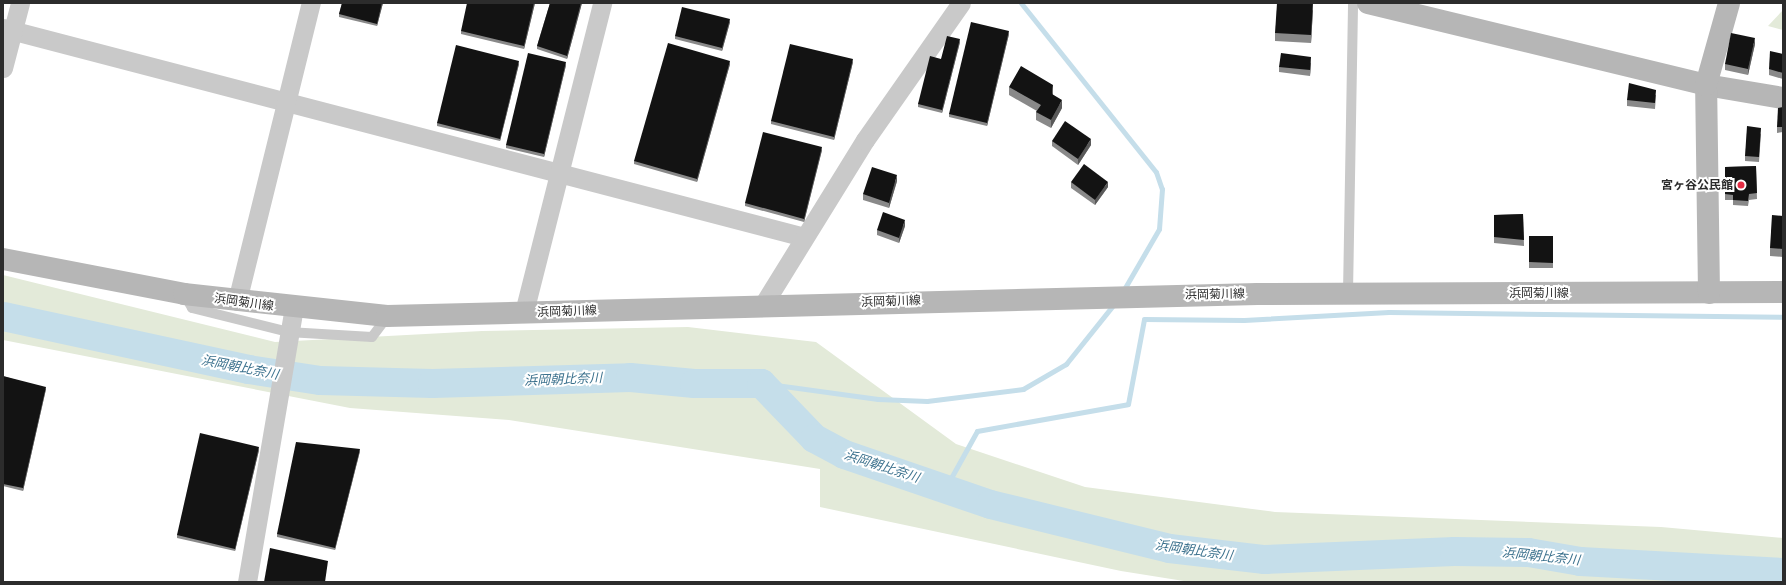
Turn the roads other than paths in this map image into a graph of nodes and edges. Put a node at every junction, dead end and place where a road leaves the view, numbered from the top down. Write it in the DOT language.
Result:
graph roads {
  1 [pos="20,3"];
  2 [pos="311,3"];
  3 [pos="602,3"];
  4 [pos="961,3"];
  5 [pos="1353,3"];
  6 [pos="1368,3"];
  7 [pos="1729,3"];
  8 [pos="8,29"];
  9 [pos="3,68"];
  10 [pos="1706,85"];
  11 [pos="1783,98"];
  12 [pos="285,101"];
  13 [pos="558,170"];
  14 [pos="804,237"];
  15 [pos="3,259"];
  16 [pos="1783,292"];
  17 [pos="1348,293"];
  18 [pos="1708,293"];
  19 [pos="184,294"];
  20 [pos="237,301"];
  21 [pos="763,305"];
  22 [pos="294,308"];
  23 [pos="524,312"];
  24 [pos="387,316"];
  25 [pos="288,332"];
  26 [pos="246,582"];
  1 -- 8 [label="street"];
  2 -- 12 [label="street"];
  3 -- 13 [label="street"];
  4 -- 14 [label="street"];
  5 -- 17 [label="lane"];
  6 -- 10 [label="main road"];
  7 -- 10 [label="main road"];
  8 -- 9 [label="street"];
  8 -- 12 [label="street"];
  10 -- 11 [label="main road"];
  10 -- 18 [label="main road"];
  12 -- 13 [label="street"];
  12 -- 20 [label="street"];
  13 -- 14 [label="street"];
  13 -- 23 [label="street"];
  14 -- 21 [label="street"];
  15 -- 19 [label="main road, 浜岡菊川線"];
  16 -- 18 [label="main road, 浜岡菊川線"];
  17 -- 18 [label="main road, 浜岡菊川線"];
  17 -- 21 [label="main road, 浜岡菊川線"];
  19 -- 20 [label="main road, 浜岡菊川線"];
  19 -- 25 [label="lane"];
  20 -- 22 [label="main road, 浜岡菊川線"];
  21 -- 23 [label="main road, 浜岡菊川線"];
  22 -- 24 [label="main road, 浜岡菊川線"];
  22 -- 25 [label="street"];
  23 -- 24 [label="main road, 浜岡菊川線"];
  24 -- 25 [label="lane"];
  25 -- 26 [label="street"];
}
